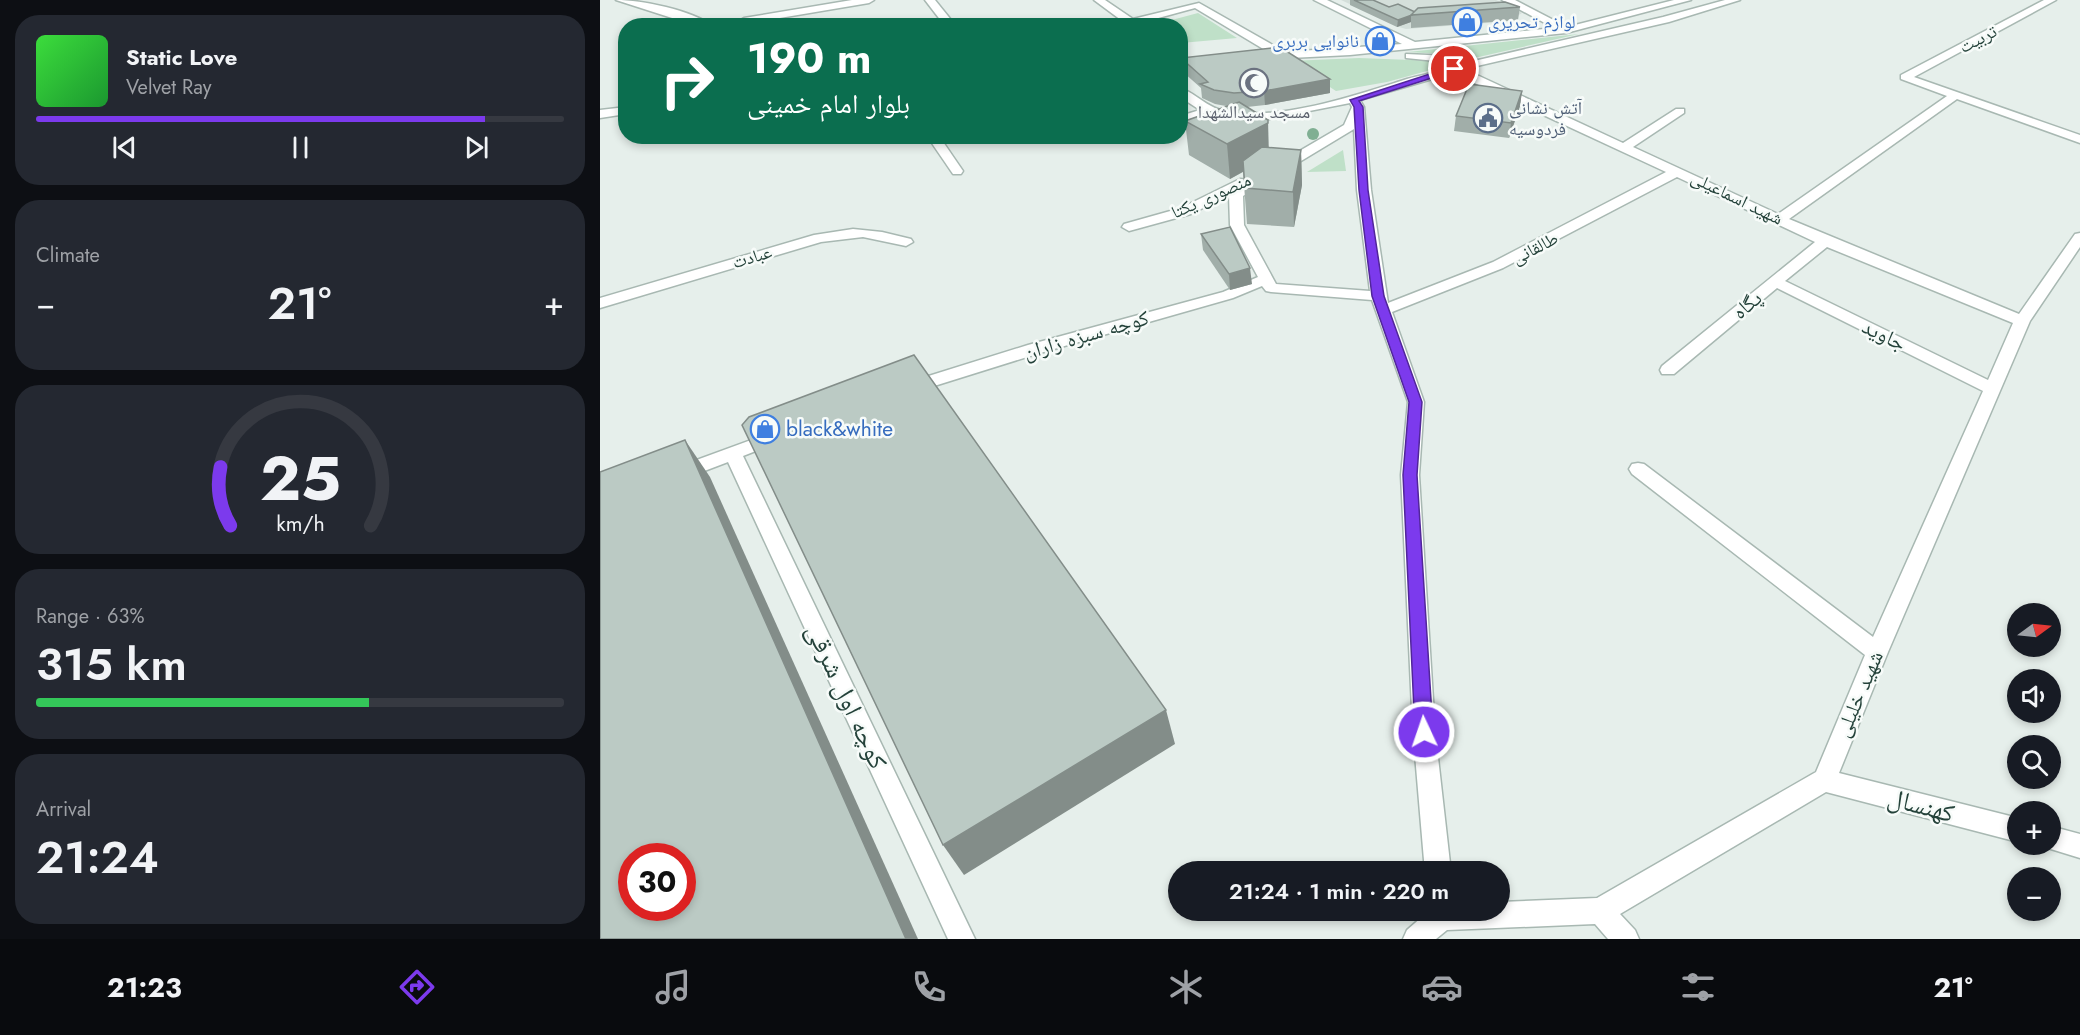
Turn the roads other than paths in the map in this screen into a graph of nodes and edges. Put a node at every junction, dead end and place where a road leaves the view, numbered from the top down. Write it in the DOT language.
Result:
graph roads {
  1 [pos="625,0"];
  2 [pos="869,0"];
  3 [pos="930,0"];
  4 [pos="1099,0"];
  5 [pos="1320,0"];
  6 [pos="1507,0"];
  7 [pos="1686,0"];
  8 [pos="1735,0"];
  9 [pos="2051,0"];
  10 [pos="1517,16"];
  11 [pos="687,18"];
  12 [pos="762,18"];
  13 [pos="945,18"];
  14 [pos="1124,18"];
  15 [pos="1149,18"];
  16 [pos="1554,24"];
  17 [pos="1566,30"];
  18 [pos="1415,46"];
  19 [pos="1350,52"];
  20 [pos="1282,55"];
  21 [pos="1259,56"];
  22 [pos="1454,69"];
  23 [pos="1955,95"];
  24 [pos="1188,98"];
  25 [pos="1356,103"];
  26 [pos="618,111"];
  27 [pos="1210,111"];
  28 [pos="1680,111"];
  29 [pos="600,114"];
  30 [pos="1188,118"];
  31 [pos="2080,139"];
  32 [pos="938,144"];
  33 [pos="1626,146"];
  34 [pos="1290,160"];
  35 [pos="957,171"];
  36 [pos="1678,171"];
  37 [pos="1780,219"];
  38 [pos="1129,226"];
  39 [pos="2080,237"];
  40 [pos="1825,241"];
  41 [pos="906,242"];
  42 [pos="1776,282"];
  43 [pos="1268,284"];
  44 [pos="600,303"];
  45 [pos="1381,303"];
  46 [pos="2022,321"];
  47 [pos="1668,370"];
  48 [pos="1992,389"];
  49 [pos="901,391"];
  50 [pos="791,431"];
  51 [pos="733,453"];
  52 [pos="1638,470"];
  53 [pos="666,478"];
  54 [pos="1877,652"];
  55 [pos="1824,780"];
  56 [pos="2007,827"];
  57 [pos="2061,841"];
  58 [pos="2080,846"];
  59 [pos="1437,861"];
  60 [pos="1600,911"];
  61 [pos="1510,913"];
  62 [pos="1435,921"];
  63 [pos="962,939"];
  64 [pos="1416,939"];
  65 [pos="1626,939"];
  1 -- 11 [label="street"];
  2 -- 12 [label="street"];
  3 -- 13 [label="street"];
  4 -- 14 [label="street"];
  5 -- 18 [label="street"];
  6 -- 16 [label="street"];
  7 -- 17 [label="street"];
  8 -- 22 [label="street"];
  9 -- 23 [label="street, تربیت"];
  10 -- 16 [label="street"];
  15 -- 20 [label="street"];
  16 -- 17 [label="street"];
  17 -- 18 [label="street"];
  18 -- 19 [label="street"];
  19 -- 20 [label="street"];
  19 -- 22 [label="street, شهید اسماعیلی"];
  20 -- 21 [label="street"];
  22 -- 25 [label="street"];
  22 -- 33 [label="street, شهید اسماعیلی"];
  23 -- 31 [label="street"];
  23 -- 37 [label="street"];
  24 -- 27 [label="street"];
  25 -- 27 [label="street"];
  25 -- 34 [label="street"];
  25 -- 45 [label="street"];
  26 -- 29 [label="street"];
  27 -- 30 [label="street"];
  28 -- 33 [label="street"];
  32 -- 35 [label="street"];
  33 -- 36 [label="street, شهید اسماعیلی"];
  34 -- 38 [label="street, منصوری یکتا"];
  34 -- 43 [label="street"];
  36 -- 37 [label="street, شهید اسماعیلی"];
  36 -- 45 [label="street, طالقانی"];
  37 -- 40 [label="street, شهید اسماعیلی"];
  39 -- 46 [label="street, شهید خلیلی"];
  40 -- 42 [label="street, پگاه"];
  40 -- 46 [label="street, شهید اسماعیلی"];
  41 -- 44 [label="street, عبادت"];
  42 -- 47 [label="street, پگاه"];
  42 -- 48 [label="street, جاوید"];
  43 -- 45 [label="street"];
  43 -- 49 [label="street, کوچه سبزه زاران"];
  45 -- 59 [label="street"];
  46 -- 48 [label="street, شهید خلیلی"];
  48 -- 54 [label="street, شهید خلیلی"];
  50 -- 51 [label="street"];
  51 -- 53 [label="street"];
  51 -- 63 [label="street, کوچه اول شرقی"];
  52 -- 54 [label="street"];
  54 -- 55 [label="street, شهید خلیلی"];
  55 -- 56 [label="street, کهنسال"];
  55 -- 60 [label="street"];
  57 -- 58 [label="street"];
  60 -- 61 [label="street"];
  60 -- 65 [label="street"];
  62 -- 64 [label="street"];
}
